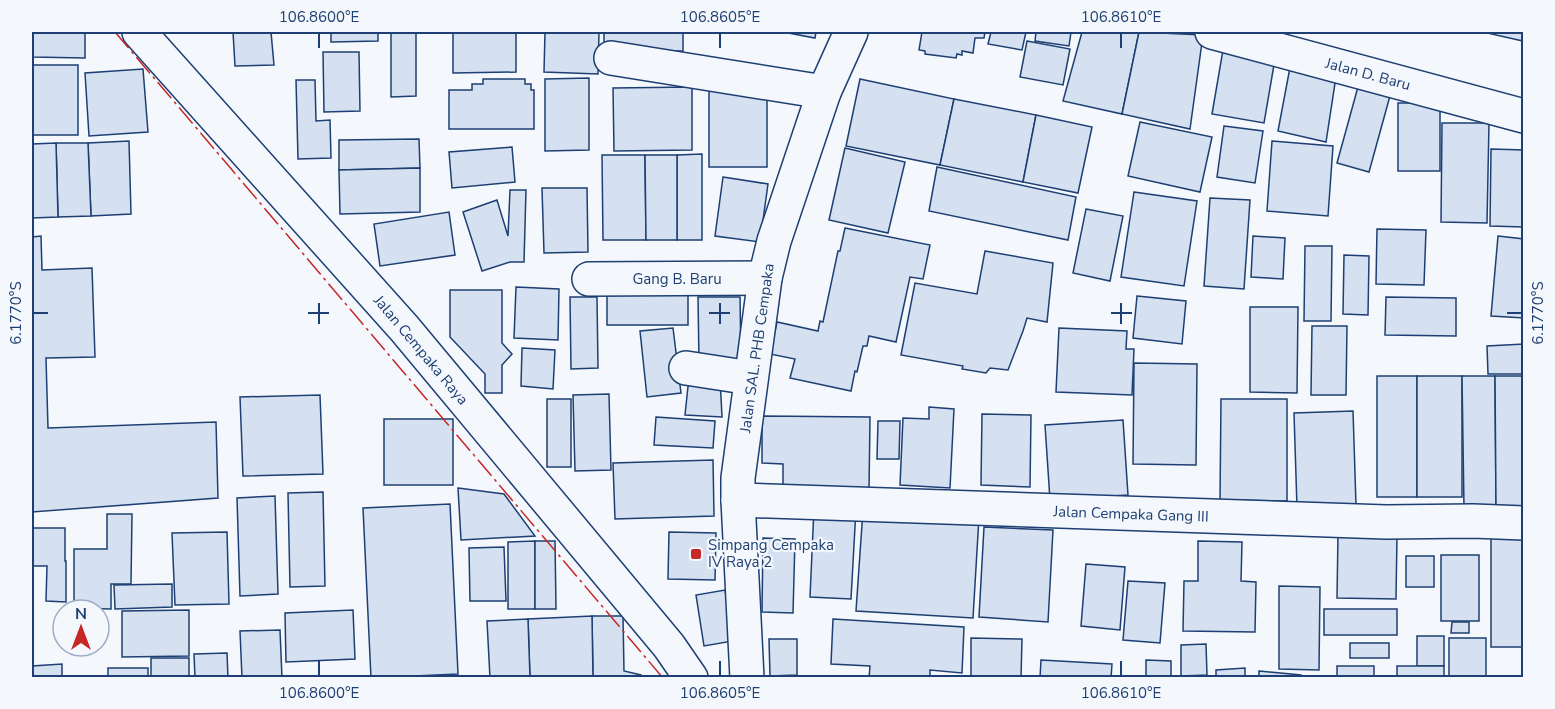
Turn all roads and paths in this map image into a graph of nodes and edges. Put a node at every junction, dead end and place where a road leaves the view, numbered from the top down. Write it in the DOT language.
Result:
graph roads {
  1 [pos="139,32"];
  2 [pos="851,32"];
  3 [pos="1212,32"];
  4 [pos="611,58"];
  5 [pos="824,92"];
  6 [pos="1524,116"];
  7 [pos="765,278"];
  8 [pos="589,279"];
  9 [pos="686,368"];
  10 [pos="751,378"];
  11 [pos="738,500"];
  12 [pos="1524,523"];
  13 [pos="691,678"];
  14 [pos="747,678"];
  1 -- 13 [label="street, Jalan Cempaka Raya"];
  2 -- 5 [label="street, Jalan SAL. PHB Cempaka"];
  3 -- 6 [label="street, Jalan D. Baru"];
  4 -- 5 [label="street"];
  5 -- 7 [label="street, Jalan SAL. PHB Cempaka"];
  7 -- 8 [label="street, Gang B. Baru"];
  7 -- 10 [label="street, Jalan SAL. PHB Cempaka"];
  9 -- 10 [label="street"];
  10 -- 11 [label="street, Jalan SAL. PHB Cempaka"];
  11 -- 12 [label="street, Jalan Cempaka Gang III"];
  11 -- 14 [label="street, Jalan SAL. PHB Cempaka"];
}
